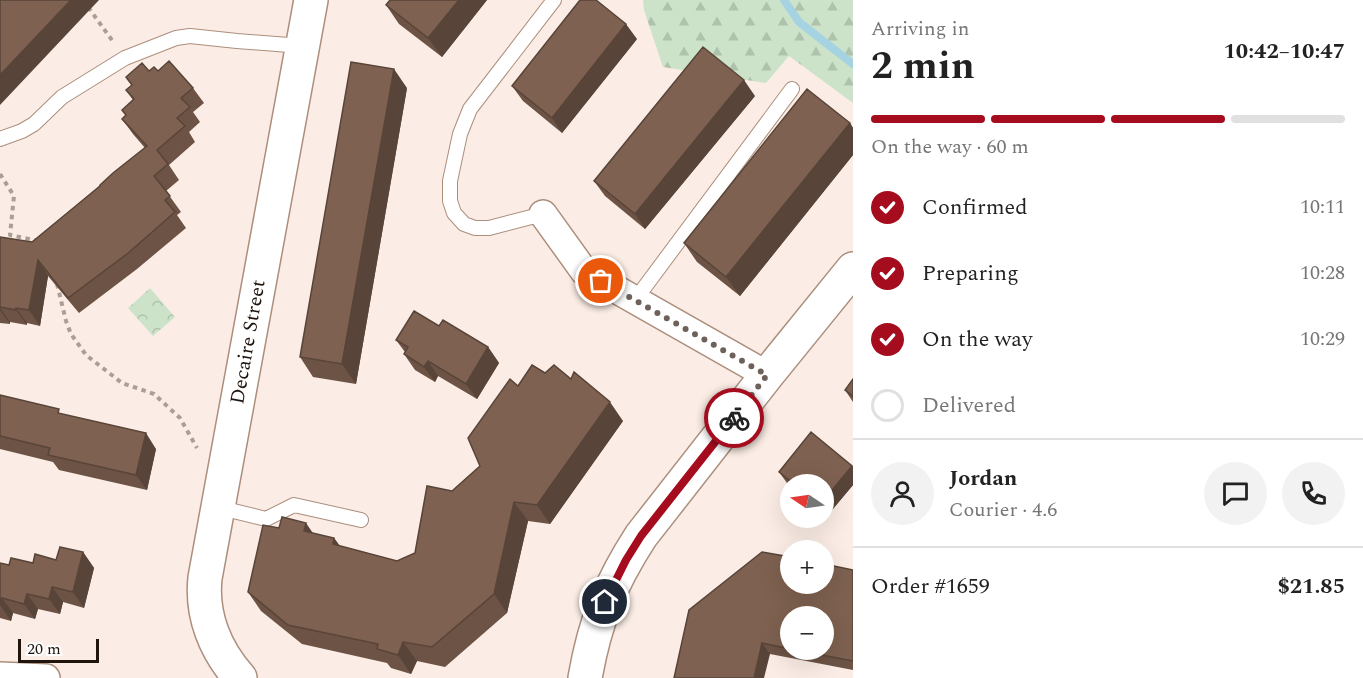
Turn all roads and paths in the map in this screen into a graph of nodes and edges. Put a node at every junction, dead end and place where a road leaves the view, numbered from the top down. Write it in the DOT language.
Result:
graph roads {
  1 [pos="83,0"];
  2 [pos="311,0"];
  3 [pos="554,0"];
  4 [pos="302,46"];
  5 [pos="125,58"];
  6 [pos="792,89"];
  7 [pos="0,139"];
  8 [pos="0,174"];
  9 [pos="543,214"];
  10 [pos="48,243"];
  11 [pos="853,269"];
  12 [pos="56,276"];
  13 [pos="635,300"];
  14 [pos="767,375"];
  15 [pos="200,453"];
  16 [pos="217,507"];
  17 [pos="361,520"];
  18 [pos="0,676"];
  19 [pos="46,678"];
  20 [pos="239,678"];
  21 [pos="585,678"];
  1 -- 5 [label="path"];
  2 -- 4 [label="street, Decaire Street"];
  3 -- 9 [label="lane"];
  4 -- 5 [label="lane"];
  4 -- 16 [label="street, Decaire Street"];
  5 -- 7 [label="lane"];
  6 -- 13 [label="lane"];
  8 -- 10 [label="path"];
  9 -- 13 [label="street"];
  11 -- 14 [label="street"];
  12 -- 15 [label="path"];
  13 -- 14 [label="street"];
  14 -- 21 [label="street"];
  16 -- 17 [label="lane"];
  16 -- 20 [label="street, Decaire Street"];
  18 -- 19 [label="street"];
}
